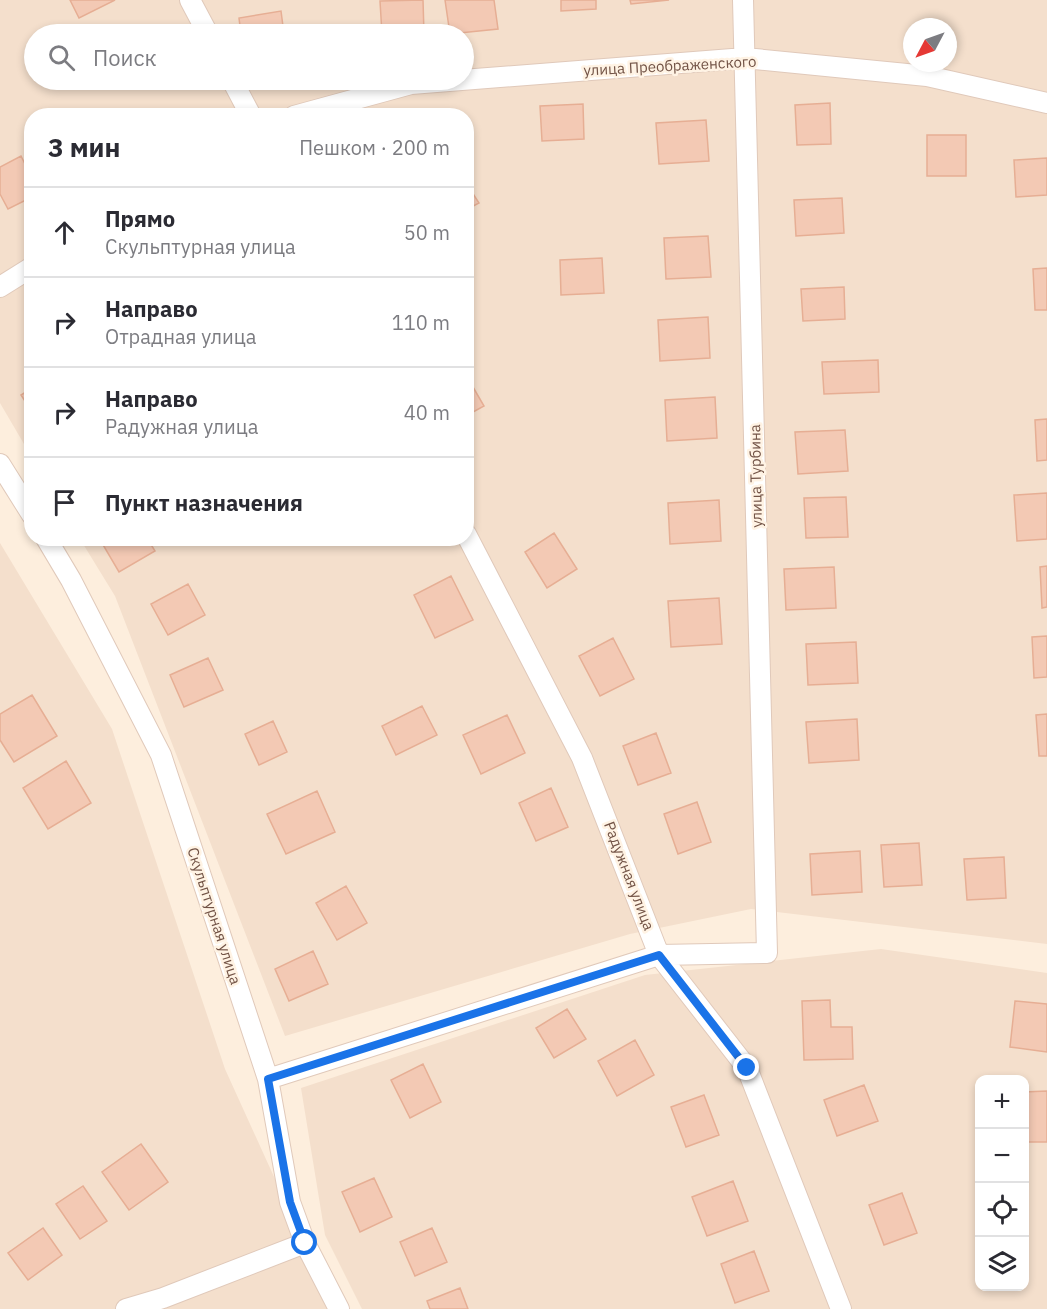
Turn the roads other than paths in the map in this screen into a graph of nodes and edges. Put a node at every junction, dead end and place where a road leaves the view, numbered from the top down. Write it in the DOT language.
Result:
graph roads {
  1 [pos="190,0"];
  2 [pos="743,0"];
  3 [pos="203,24"];
  4 [pos="745,58"];
  5 [pos="474,79"];
  6 [pos="237,90"];
  7 [pos="389,90"];
  8 [pos="1047,103"];
  9 [pos="247,108"];
  10 [pos="323,108"];
  11 [pos="24,272"];
  12 [pos="0,287"];
  13 [pos="0,464"];
  14 [pos="24,502"];
  15 [pos="51,546"];
  16 [pos="472,546"];
  17 [pos="659,955"];
  18 [pos="268,1079"];
  19 [pos="305,1243"];
  20 [pos="126,1309"];
  21 [pos="339,1309"];
  22 [pos="841,1309"];
  1 -- 3 [label="street"];
  2 -- 4 [label="street, улица Турбина"];
  4 -- 5 [label="street, улица Преображенского"];
  4 -- 8 [label="street, улица Преображенского"];
  4 -- 17 [label="street, улица Турбина"];
  6 -- 9 [label="street"];
  7 -- 10 [label="street, улица Преображенского"];
  11 -- 12 [label="street"];
  13 -- 14 [label="street"];
  15 -- 18 [label="street, Скульптурная улица"];
  16 -- 17 [label="street, Радужная улица"];
  17 -- 18 [label="street"];
  17 -- 22 [label="street, Радужная улица"];
  18 -- 19 [label="street, Скульптурная улица"];
  19 -- 20 [label="street"];
  19 -- 21 [label="street, Скульптурная улица"];
}
